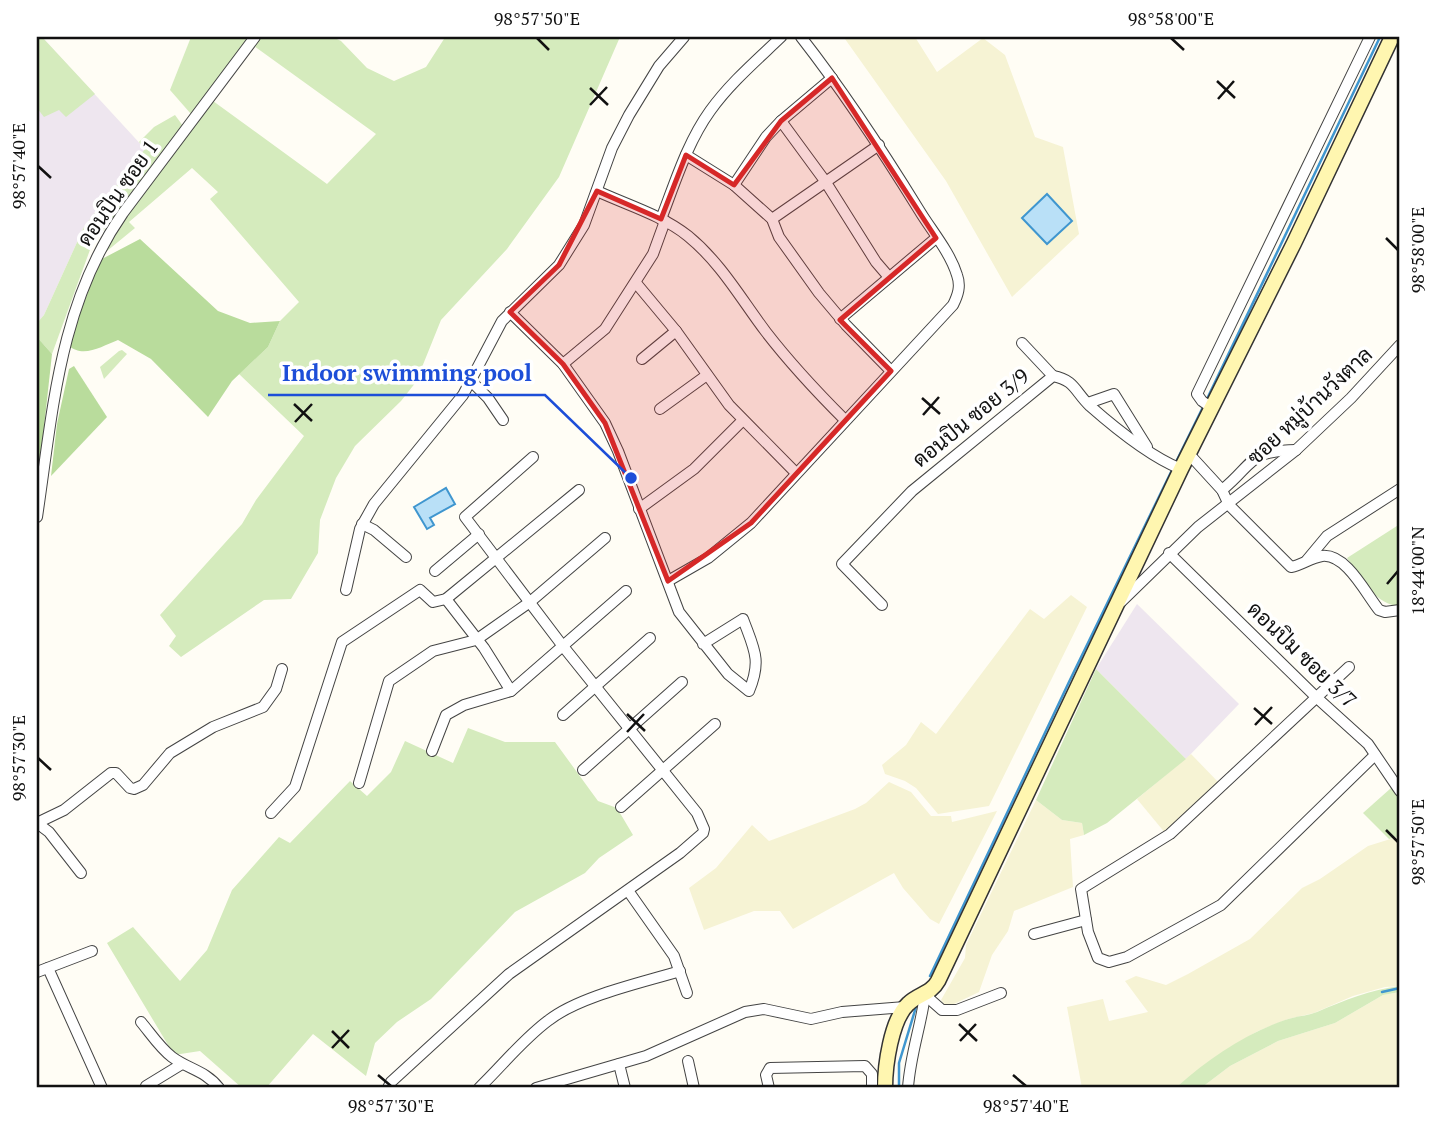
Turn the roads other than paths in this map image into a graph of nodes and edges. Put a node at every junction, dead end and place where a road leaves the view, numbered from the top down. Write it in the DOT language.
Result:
graph roads {
  1 [pos="255,37"];
  2 [pos="684,37"];
  3 [pos="781,37"];
  4 [pos="801,37"];
  5 [pos="1370,37"];
  6 [pos="1392,37"];
  7 [pos="832,78"];
  8 [pos="781,121"];
  9 [pos="879,145"];
  10 [pos="686,155"];
  11 [pos="825,181"];
  12 [pos="734,185"];
  13 [pos="597,191"];
  14 [pos="772,219"];
  15 [pos="663,220"];
  16 [pos="936,237"];
  17 [pos="888,276"];
  18 [pos="636,283"];
  19 [pos="510,312"];
  20 [pos="841,319"];
  21 [pos="676,331"];
  22 [pos="1022,343"];
  23 [pos="1400,345"];
  24 [pos="642,359"];
  25 [pos="563,364"];
  26 [pos="891,371"];
  27 [pos="707,375"];
  28 [pos="1053,376"];
  29 [pos="470,380"];
  30 [pos="1088,403"];
  31 [pos="1207,405"];
  32 [pos="660,409"];
  33 [pos="503,420"];
  34 [pos="845,420"];
  35 [pos="742,421"];
  36 [pos="1149,450"];
  37 [pos="1296,450"];
  38 [pos="1189,454"];
  39 [pos="533,457"];
  40 [pos="1176,467"];
  41 [pos="796,473"];
  42 [pos="1400,489"];
  43 [pos="579,490"];
  44 [pos="1222,490"];
  45 [pos="1229,505"];
  46 [pos="639,509"];
  47 [pos="37,517"];
  48 [pos="362,524"];
  49 [pos="479,534"];
  50 [pos="605,538"];
  51 [pos="1170,553"];
  52 [pos="406,557"];
  53 [pos="497,558"];
  54 [pos="1312,559"];
  55 [pos="435,571"];
  56 [pos="668,581"];
  57 [pos="346,590"];
  58 [pos="626,591"];
  59 [pos="446,599"];
  60 [pos="530,603"];
  61 [pos="882,605"];
  62 [pos="1118,605"];
  63 [pos="1400,610"];
  64 [pos="650,638"];
  65 [pos="476,640"];
  66 [pos="562,645"];
  67 [pos="703,645"];
  68 [pos="1349,667"];
  69 [pos="282,669"];
  70 [pos="682,682"];
  71 [pos="596,687"];
  72 [pos="511,691"];
  73 [pos="1316,697"];
  74 [pos="563,715"];
  75 [pos="715,724"];
  76 [pos="628,729"];
  77 [pos="432,751"];
  78 [pos="1376,755"];
  79 [pos="583,770"];
  80 [pos="662,770"];
  81 [pos="359,783"];
  82 [pos="1400,791"];
  83 [pos="621,807"];
  84 [pos="271,813"];
  85 [pos="37,823"];
  86 [pos="81,873"];
  87 [pos="629,892"];
  88 [pos="1086,920"];
  89 [pos="1034,934"];
  90 [pos="92,951"];
  91 [pos="48,968"];
  92 [pos="680,971"];
  93 [pos="37,972"];
  94 [pos="687,993"];
  95 [pos="1001,993"];
  96 [pos="925,995"];
  97 [pos="905,1007"];
  98 [pos="141,1022"];
  99 [pos="688,1061"];
  100 [pos="182,1064"];
  101 [pos="618,1064"];
  102 [pos="146,1086"];
  103 [pos="102,1088"];
  104 [pos="219,1088"];
  105 [pos="388,1088"];
  106 [pos="479,1088"];
  107 [pos="536,1088"];
  108 [pos="625,1088"];
  109 [pos="694,1088"];
  110 [pos="769,1088"];
  111 [pos="872,1088"];
  112 [pos="886,1088"];
  113 [pos="908,1088"];
  1 -- 47 [label="street, ดอนปิน ซอย 1"];
  2 -- 13 [label="street"];
  3 -- 10 [label="street"];
  4 -- 7 [label="street"];
  5 -- 31 [label="street"];
  6 -- 31 [label="street"];
  7 -- 8 [label="street"];
  7 -- 9 [label="street"];
  8 -- 11 [label="street"];
  8 -- 12 [label="street"];
  9 -- 11 [label="street"];
  9 -- 16 [label="street"];
  10 -- 12 [label="street"];
  10 -- 15 [label="street"];
  11 -- 14 [label="street"];
  11 -- 17 [label="street"];
  12 -- 14 [label="street"];
  13 -- 15 [label="street"];
  13 -- 19 [label="street"];
  14 -- 20 [label="street"];
  15 -- 18 [label="street"];
  15 -- 34 [label="street"];
  16 -- 17 [label="street"];
  16 -- 26 [label="street"];
  17 -- 20 [label="street"];
  18 -- 21 [label="street"];
  18 -- 25 [label="street"];
  19 -- 25 [label="street"];
  19 -- 29 [label="street"];
  20 -- 26 [label="street"];
  21 -- 24 [label="street"];
  21 -- 27 [label="street"];
  22 -- 28 [label="street"];
  23 -- 37 [label="street, ซอย หมู่บ้านวังตาล"];
  25 -- 46 [label="street"];
  26 -- 34 [label="street"];
  27 -- 32 [label="street"];
  27 -- 35 [label="street"];
  28 -- 30 [label="street, ดอนปิน ซอย 3/9"];
  28 -- 61 [label="street, ดอนปิน ซอย 3/9"];
  29 -- 33 [label="street"];
  29 -- 48 [label="street"];
  30 -- 36 [label="street, ดอนปิน ซอย 3/9"];
  30 -- 36 [label="street"];
  31 -- 38 [label="street"];
  34 -- 41 [label="street"];
  35 -- 41 [label="street"];
  35 -- 46 [label="street"];
  36 -- 40 [label="street, ดอนปิน ซอย 3/9"];
  37 -- 44 [label="street"];
  37 -- 45 [label="street, ซอย หมู่บ้านวังตาล"];
  38 -- 40 [label="street"];
  38 -- 44 [label="street"];
  39 -- 49 [label="street"];
  40 -- 62 [label="street"];
  41 -- 56 [label="street"];
  42 -- 54 [label="street"];
  43 -- 53 [label="street"];
  44 -- 45 [label="street"];
  45 -- 51 [label="street, ซอย หมู่บ้านวังตาล"];
  45 -- 54 [label="street"];
  46 -- 56 [label="street"];
  48 -- 52 [label="street"];
  48 -- 57 [label="street"];
  49 -- 53 [label="street"];
  49 -- 55 [label="street"];
  50 -- 60 [label="street"];
  51 -- 62 [label="street, ซอย หมู่บ้านวังตาล"];
  51 -- 73 [label="street, ดอนปิม ซอย 3/7"];
  53 -- 59 [label="street"];
  53 -- 60 [label="street"];
  54 -- 63 [label="street"];
  56 -- 67 [label="street"];
  58 -- 66 [label="street"];
  59 -- 65 [label="street"];
  59 -- 84 [label="street"];
  60 -- 65 [label="street"];
  60 -- 66 [label="street"];
  62 -- 96 [label="street"];
  64 -- 71 [label="street"];
  65 -- 72 [label="street"];
  65 -- 81 [label="street"];
  66 -- 71 [label="street"];
  66 -- 72 [label="street"];
  67 -- 67 [label="street"];
  68 -- 73 [label="street"];
  69 -- 85 [label="street"];
  70 -- 76 [label="street"];
  71 -- 74 [label="street"];
  71 -- 76 [label="street"];
  72 -- 77 [label="street"];
  73 -- 78 [label="street, ดอนปิม ซอย 3/7"];
  73 -- 88 [label="street"];
  75 -- 80 [label="street"];
  76 -- 79 [label="street"];
  76 -- 80 [label="street"];
  78 -- 82 [label="street, ดอนปิม ซอย 3/7"];
  78 -- 88 [label="street"];
  80 -- 83 [label="street"];
  80 -- 87 [label="street"];
  85 -- 86 [label="street"];
  87 -- 92 [label="street"];
  87 -- 105 [label="street"];
  88 -- 89 [label="street"];
  90 -- 91 [label="street"];
  91 -- 93 [label="street"];
  91 -- 103 [label="street"];
  92 -- 94 [label="street"];
  92 -- 106 [label="street"];
  95 -- 96 [label="street"];
  96 -- 97 [label="street"];
  96 -- 113 [label="street"];
  97 -- 101 [label="street"];
  97 -- 112 [label="street"];
  98 -- 100 [label="street"];
  99 -- 109 [label="street"];
  100 -- 102 [label="street"];
  100 -- 104 [label="street"];
  101 -- 107 [label="street"];
  101 -- 108 [label="street"];
  110 -- 111 [label="street"];
}
